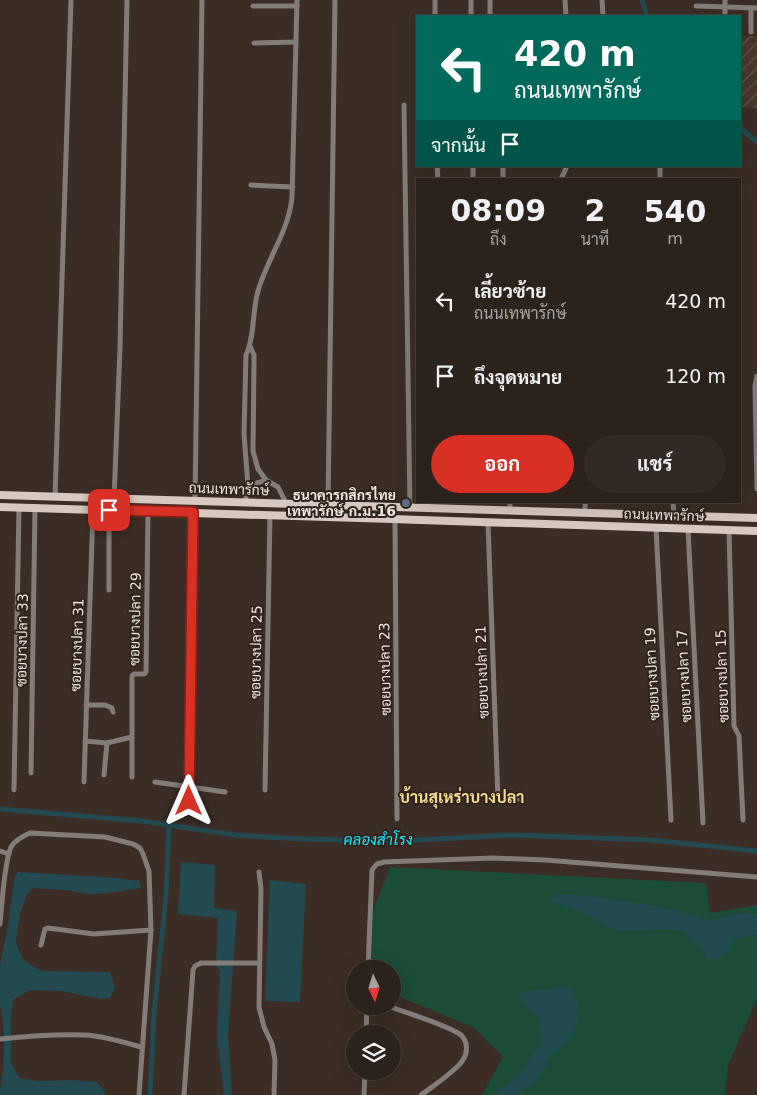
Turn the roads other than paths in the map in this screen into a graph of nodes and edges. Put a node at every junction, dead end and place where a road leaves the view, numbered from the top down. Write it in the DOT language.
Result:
graph roads {
  1 [pos="71,0"];
  2 [pos="126,0"];
  3 [pos="202,0"];
  4 [pos="297,0"];
  5 [pos="335,0"];
  6 [pos="435,0"];
  7 [pos="471,0"];
  8 [pos="490,0"];
  9 [pos="565,0"];
  10 [pos="602,0"];
  11 [pos="726,0"];
  12 [pos="253,6"];
  13 [pos="297,6"];
  14 [pos="696,6"];
  15 [pos="725,7"];
  16 [pos="754,8"];
  17 [pos="435,15"];
  18 [pos="471,15"];
  19 [pos="490,15"];
  20 [pos="566,15"];
  21 [pos="603,15"];
  22 [pos="725,15"];
  23 [pos="751,32"];
  24 [pos="296,42"];
  25 [pos="254,43"];
  26 [pos="404,105"];
  27 [pos="251,185"];
  28 [pos="293,187"];
  29 [pos="250,346"];
  30 [pos="757,376"];
  31 [pos="258,469"];
  32 [pos="248,472"];
  33 [pos="266,480"];
  34 [pos="248,486"];
  35 [pos="757,489"];
  36 [pos="0,495"];
  37 [pos="55,497"];
  38 [pos="114,499"];
  39 [pos="170,500"];
  40 [pos="195,501"];
  41 [pos="245,502"];
  42 [pos="510,503"];
  43 [pos="585,503"];
  44 [pos="673,503"];
  45 [pos="286,504"];
  46 [pos="328,505"];
  47 [pos="443,505"];
  48 [pos="477,506"];
  49 [pos="0,507"];
  50 [pos="19,507"];
  51 [pos="410,507"];
  52 [pos="35,508"];
  53 [pos="93,509"];
  54 [pos="109,510"];
  55 [pos="148,510"];
  56 [pos="170,511"];
  57 [pos="510,511"];
  58 [pos="193,512"];
  59 [pos="585,513"];
  60 [pos="270,514"];
  61 [pos="674,516"];
  62 [pos="757,518"];
  63 [pos="394,520"];
  64 [pos="488,523"];
  65 [pos="656,528"];
  66 [pos="688,529"];
  67 [pos="729,530"];
  68 [pos="757,530"];
  69 [pos="108,590"];
  70 [pos="86,705"];
  71 [pos="113,712"];
  72 [pos="132,737"];
  73 [pos="85,741"];
  74 [pos="107,743"];
  75 [pos="31,773"];
  76 [pos="104,775"];
  77 [pos="132,777"];
  78 [pos="84,782"];
  79 [pos="155,782"];
  80 [pos="189,788"];
  81 [pos="14,790"];
  82 [pos="265,790"];
  83 [pos="225,792"];
  84 [pos="520,799"];
  85 [pos="189,801"];
  86 [pos="398,819"];
  87 [pos="671,820"];
  88 [pos="743,820"];
  89 [pos="703,823"];
  90 [pos="0,851"];
  91 [pos="10,854"];
  92 [pos="260,872"];
  93 [pos="757,877"];
  94 [pos="0,924"];
  95 [pos="151,930"];
  96 [pos="41,945"];
  97 [pos="368,960"];
  98 [pos="259,963"];
  99 [pos="401,1011"];
  100 [pos="1,1039"];
  101 [pos="141,1047"];
  102 [pos="365,1080"];
  103 [pos="139,1095"];
  104 [pos="184,1095"];
  105 [pos="274,1095"];
  106 [pos="364,1095"];
  107 [pos="421,1095"];
  1 -- 37 [label="street"];
  2 -- 38 [label="street"];
  3 -- 40 [label="street"];
  4 -- 13 [label="street"];
  5 -- 46 [label="street"];
  6 -- 17 [label="street"];
  7 -- 18 [label="street"];
  8 -- 19 [label="street"];
  9 -- 20 [label="street"];
  10 -- 21 [label="street"];
  11 -- 15 [label="street"];
  12 -- 13 [label="street"];
  13 -- 24 [label="street"];
  14 -- 15 [label="street"];
  15 -- 16 [label="street"];
  15 -- 22 [label="street"];
  16 -- 23 [label="street"];
  24 -- 25 [label="street"];
  24 -- 28 [label="street"];
  26 -- 51 [label="street"];
  27 -- 28 [label="street"];
  28 -- 29 [label="street"];
  29 -- 31 [label="street"];
  29 -- 32 [label="street"];
  30 -- 35 [label="street"];
  31 -- 32 [label="street"];
  31 -- 33 [label="street"];
  32 -- 34 [label="street"];
  33 -- 34 [label="street"];
  33 -- 45 [label="street"];
  34 -- 41 [label="street"];
  36 -- 37 [label="main road, ถนนเทพารักษ์"];
  37 -- 38 [label="main road, ถนนเทพารักษ์"];
  38 -- 39 [label="main road, ถนนเทพารักษ์"];
  39 -- 40 [label="main road, ถนนเทพารักษ์"];
  39 -- 56 [label="main road"];
  40 -- 41 [label="main road, ถนนเทพารักษ์"];
  41 -- 45 [label="main road, ถนนเทพารักษ์"];
  42 -- 57 [label="street"];
  43 -- 59 [label="street"];
  44 -- 61 [label="street"];
  45 -- 46 [label="main road, ถนนเทพารักษ์"];
  46 -- 51 [label="main road, ถนนเทพารักษ์"];
  47 -- 48 [label="main road, ถนนเทพารักษ์"];
  47 -- 51 [label="main road, ถนนเทพารักษ์"];
  48 -- 57 [label="main road, ถนนเทพารักษ์"];
  49 -- 50 [label="main road, ถนนเทพารักษ์"];
  50 -- 52 [label="main road, ถนนเทพารักษ์"];
  50 -- 81 [label="street"];
  52 -- 53 [label="main road, ถนนเทพารักษ์"];
  52 -- 75 [label="street, ซอยบางปลา 33"];
  53 -- 54 [label="main road, ถนนเทพารักษ์"];
  53 -- 70 [label="street, ซอยบางปลา 31"];
  54 -- 55 [label="main road, ถนนเทพารักษ์"];
  54 -- 69 [label="street"];
  55 -- 56 [label="main road, ถนนเทพารักษ์"];
  55 -- 72 [label="street, ซอยบางปลา 29"];
  56 -- 58 [label="main road, ถนนเทพารักษ์"];
  57 -- 59 [label="main road, ถนนเทพารักษ์"];
  58 -- 60 [label="main road, ถนนเทพารักษ์"];
  58 -- 80 [label="street"];
  59 -- 61 [label="main road, ถนนเทพารักษ์"];
  60 -- 63 [label="main road, ถนนเทพารักษ์"];
  60 -- 82 [label="street, ซอยบางปลา 25"];
  61 -- 62 [label="main road, ถนนเทพารักษ์"];
  63 -- 64 [label="main road, ถนนเทพารักษ์"];
  63 -- 86 [label="street, ซอยบางปลา 23"];
  64 -- 65 [label="main road, ถนนเทพารักษ์"];
  64 -- 84 [label="street, ซอยบางปลา 21"];
  65 -- 66 [label="main road, ถนนเทพารักษ์"];
  65 -- 87 [label="street, ซอยบางปลา 19"];
  66 -- 67 [label="main road, ถนนเทพารักษ์"];
  66 -- 89 [label="street, ซอยบางปลา 17"];
  67 -- 68 [label="main road, ถนนเทพารักษ์"];
  67 -- 88 [label="street, ซอยบางปลา 15"];
  70 -- 71 [label="street"];
  70 -- 73 [label="street, ซอยบางปลา 31"];
  72 -- 74 [label="street"];
  72 -- 77 [label="street, ซอยบางปลา 29"];
  73 -- 74 [label="street"];
  73 -- 78 [label="street, ซอยบางปลา 31"];
  74 -- 76 [label="street"];
  79 -- 80 [label="street"];
  80 -- 83 [label="street"];
  80 -- 85 [label="street"];
  90 -- 91 [label="street"];
  91 -- 94 [label="street"];
  91 -- 95 [label="street"];
  92 -- 98 [label="street"];
  93 -- 97 [label="street"];
  95 -- 96 [label="street"];
  95 -- 101 [label="street"];
  98 -- 104 [label="street"];
  98 -- 105 [label="street"];
  99 -- 107 [label="street"];
  100 -- 101 [label="street"];
  101 -- 103 [label="street"];
  102 -- 106 [label="street"];
}
